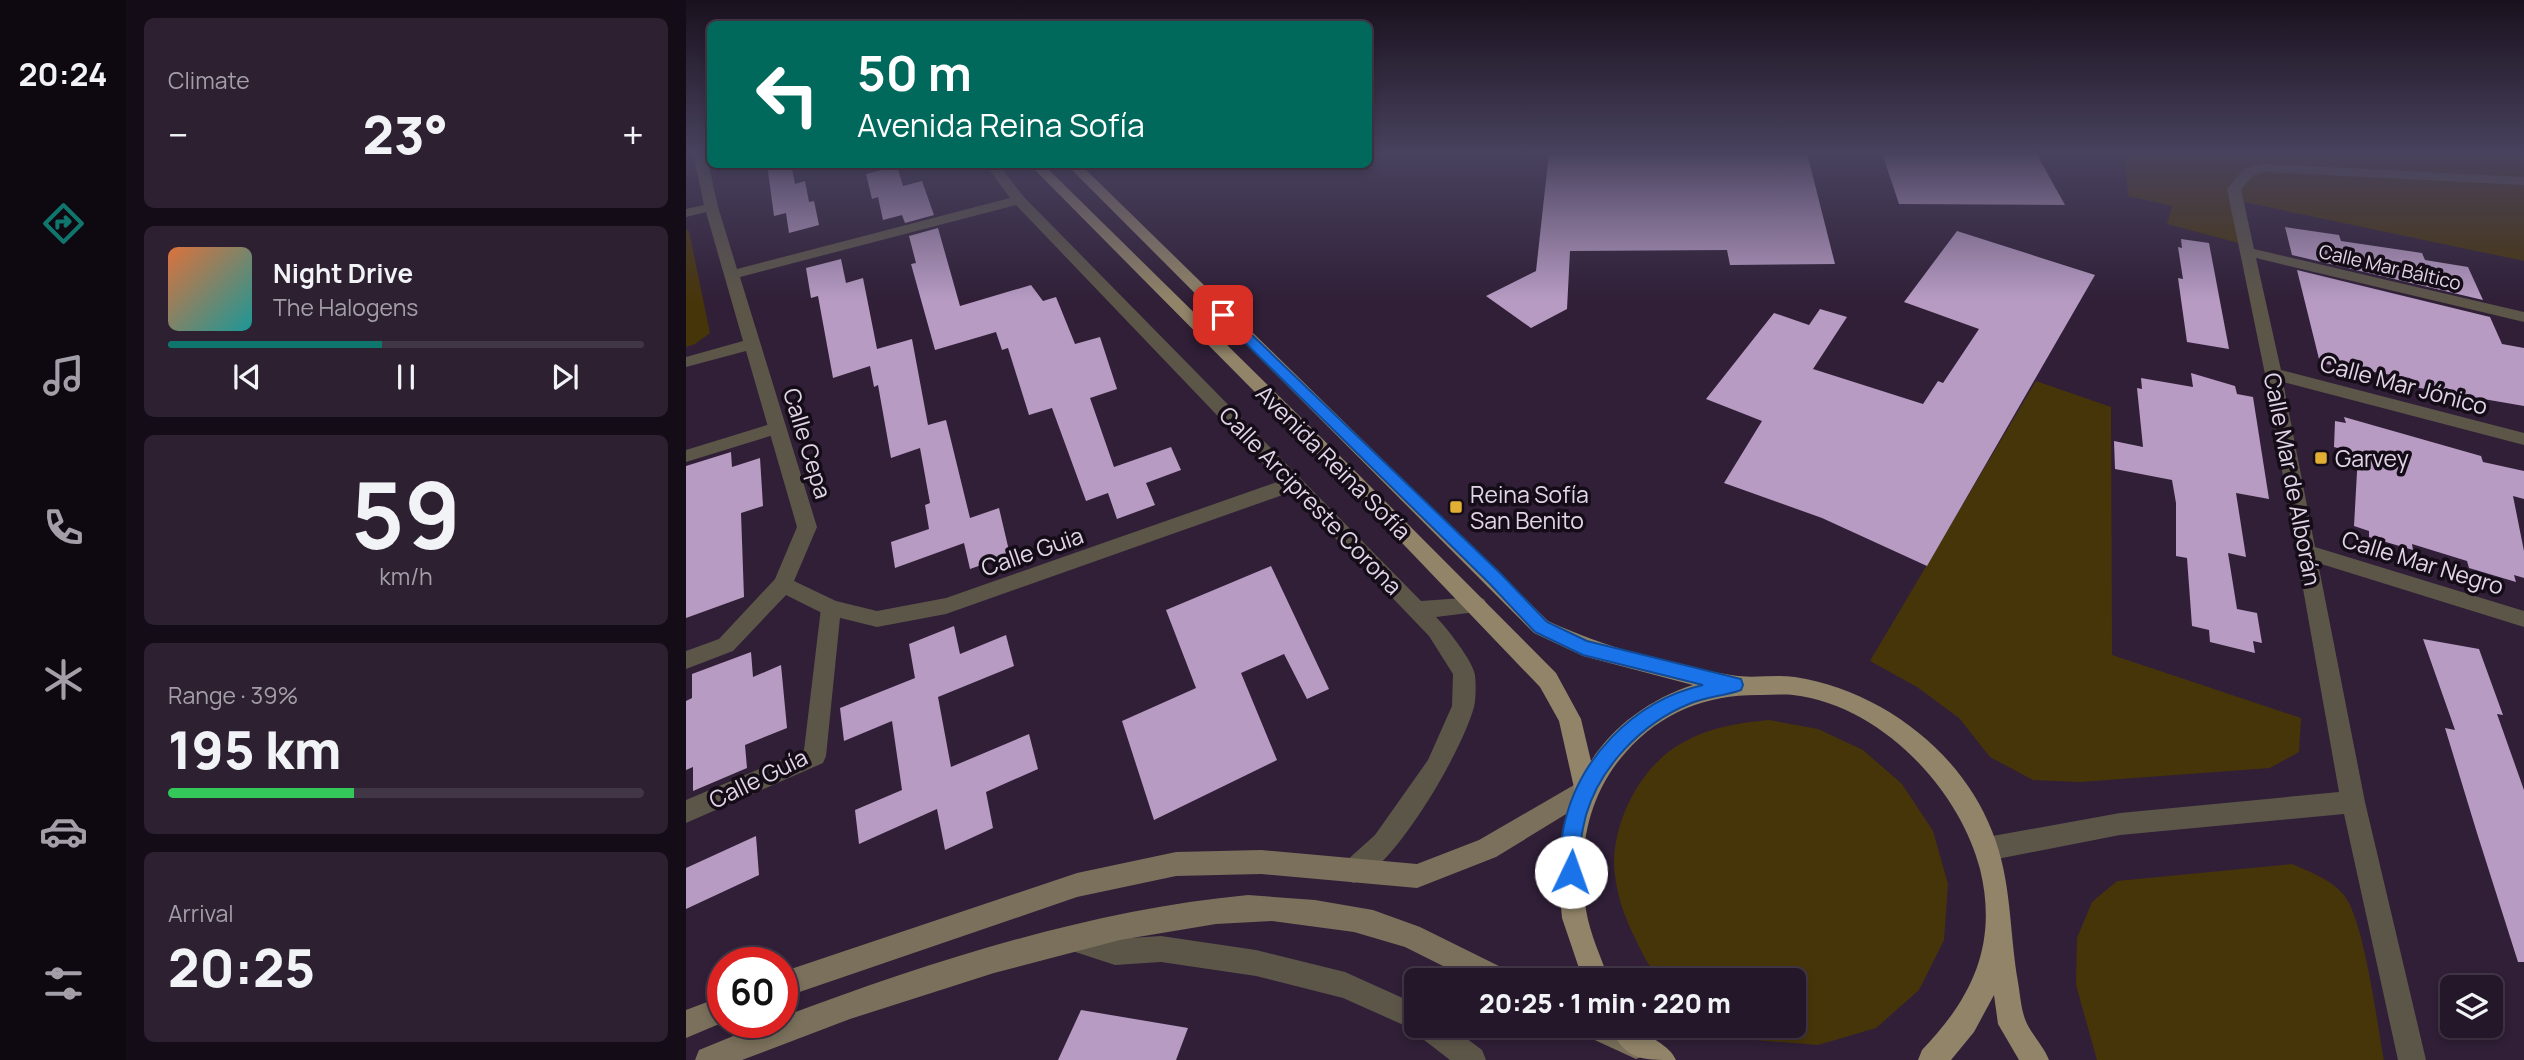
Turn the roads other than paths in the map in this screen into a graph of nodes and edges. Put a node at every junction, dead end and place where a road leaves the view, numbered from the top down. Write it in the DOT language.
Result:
graph roads {
  1 [pos="710,202"];
  2 [pos="1010,202"];
  3 [pos="1021,202"];
  4 [pos="1073,202"];
  5 [pos="1111,202"];
  6 [pos="2237,202"];
  7 [pos="711,206"];
  8 [pos="686,213"];
  9 [pos="2248,253"];
  10 [pos="731,275"];
  11 [pos="2524,317"];
  12 [pos="752,344"];
  13 [pos="686,362"];
  14 [pos="2273,374"];
  15 [pos="777,428"];
  16 [pos="2524,439"];
  17 [pos="686,457"];
  18 [pos="1295,482"];
  19 [pos="2307,552"];
  20 [pos="782,584"];
  21 [pos="1477,606"];
  22 [pos="831,608"];
  23 [pos="1416,610"];
  24 [pos="2524,619"];
  25 [pos="686,660"];
  26 [pos="1734,685"];
  27 [pos="1586,789"];
  28 [pos="2353,802"];
  29 [pos="686,812"];
  30 [pos="1987,849"];
  31 [pos="1354,871"];
  32 [pos="1071,938"];
  33 [pos="1998,942"];
  34 [pos="1476,968"];
  35 [pos="1593,968"];
  36 [pos="798,980"];
  37 [pos="1404,1012"];
  38 [pos="707,1015"];
  39 [pos="686,1024"];
  40 [pos="1444,1038"];
  41 [pos="1635,1044"];
  42 [pos="709,1060"];
  43 [pos="1472,1060"];
  44 [pos="1662,1060"];
  45 [pos="1932,1060"];
  46 [pos="2035,1060"];
  47 [pos="2412,1060"];
  1 -- 7 [label="street, Calle Cepa"];
  2 -- 10 [label="street"];
  3 -- 18 [label="street, Calle Arcipreste Corona"];
  4 -- 21 [label="main road, Avenida Reina Sofía"];
  5 -- 26 [label="main road, Avenida Reina Sofía"];
  6 -- 9 [label="street, Calle Mar de Alborán"];
  7 -- 8 [label="street"];
  7 -- 10 [label="street, Calle Cepa"];
  9 -- 11 [label="street, Calle Mar Báltico"];
  9 -- 14 [label="street, Calle Mar de Alborán"];
  10 -- 12 [label="street, Calle Cepa"];
  12 -- 13 [label="street"];
  12 -- 15 [label="street, Calle Cepa"];
  14 -- 16 [label="street, Calle Mar Jónico"];
  14 -- 19 [label="street, Calle Mar de Alborán"];
  15 -- 17 [label="street"];
  15 -- 20 [label="street, Calle Cepa"];
  18 -- 22 [label="street, Calle Guia"];
  18 -- 23 [label="street, Calle Arcipreste Corona"];
  19 -- 24 [label="street, Calle Mar Negro"];
  19 -- 28 [label="street, Calle Mar de Alborán"];
  20 -- 22 [label="street, Calle Guia"];
  20 -- 25 [label="street, Calle Cepa"];
  21 -- 23 [label="street"];
  21 -- 27 [label="main road, Avenida Reina Sofía"];
  22 -- 29 [label="street, Calle Guía"];
  23 -- 31 [label="street, Calle Arcipreste Corona"];
  26 -- 27 [label="main road, Avenida Reina Sofía"];
  26 -- 30 [label="main road, Avenida Reina Sofía"];
  27 -- 31 [label="main road"];
  27 -- 35 [label="main road, Avenida Reina Sofía"];
  28 -- 30 [label="street"];
  28 -- 47 [label="street, Calle Mar de Alborán"];
  30 -- 33 [label="main road, Avenida Reina Sofía"];
  31 -- 36 [label="main road"];
  32 -- 34 [label="main road"];
  32 -- 37 [label="street"];
  32 -- 42 [label="main road"];
  33 -- 45 [label="main road, Avenida Reina Sofía"];
  33 -- 46 [label="main road, Avenida Reina Sofía"];
  38 -- 39 [label="main road"];
  40 -- 43 [label="street"];
  41 -- 44 [label="main road"];
}
